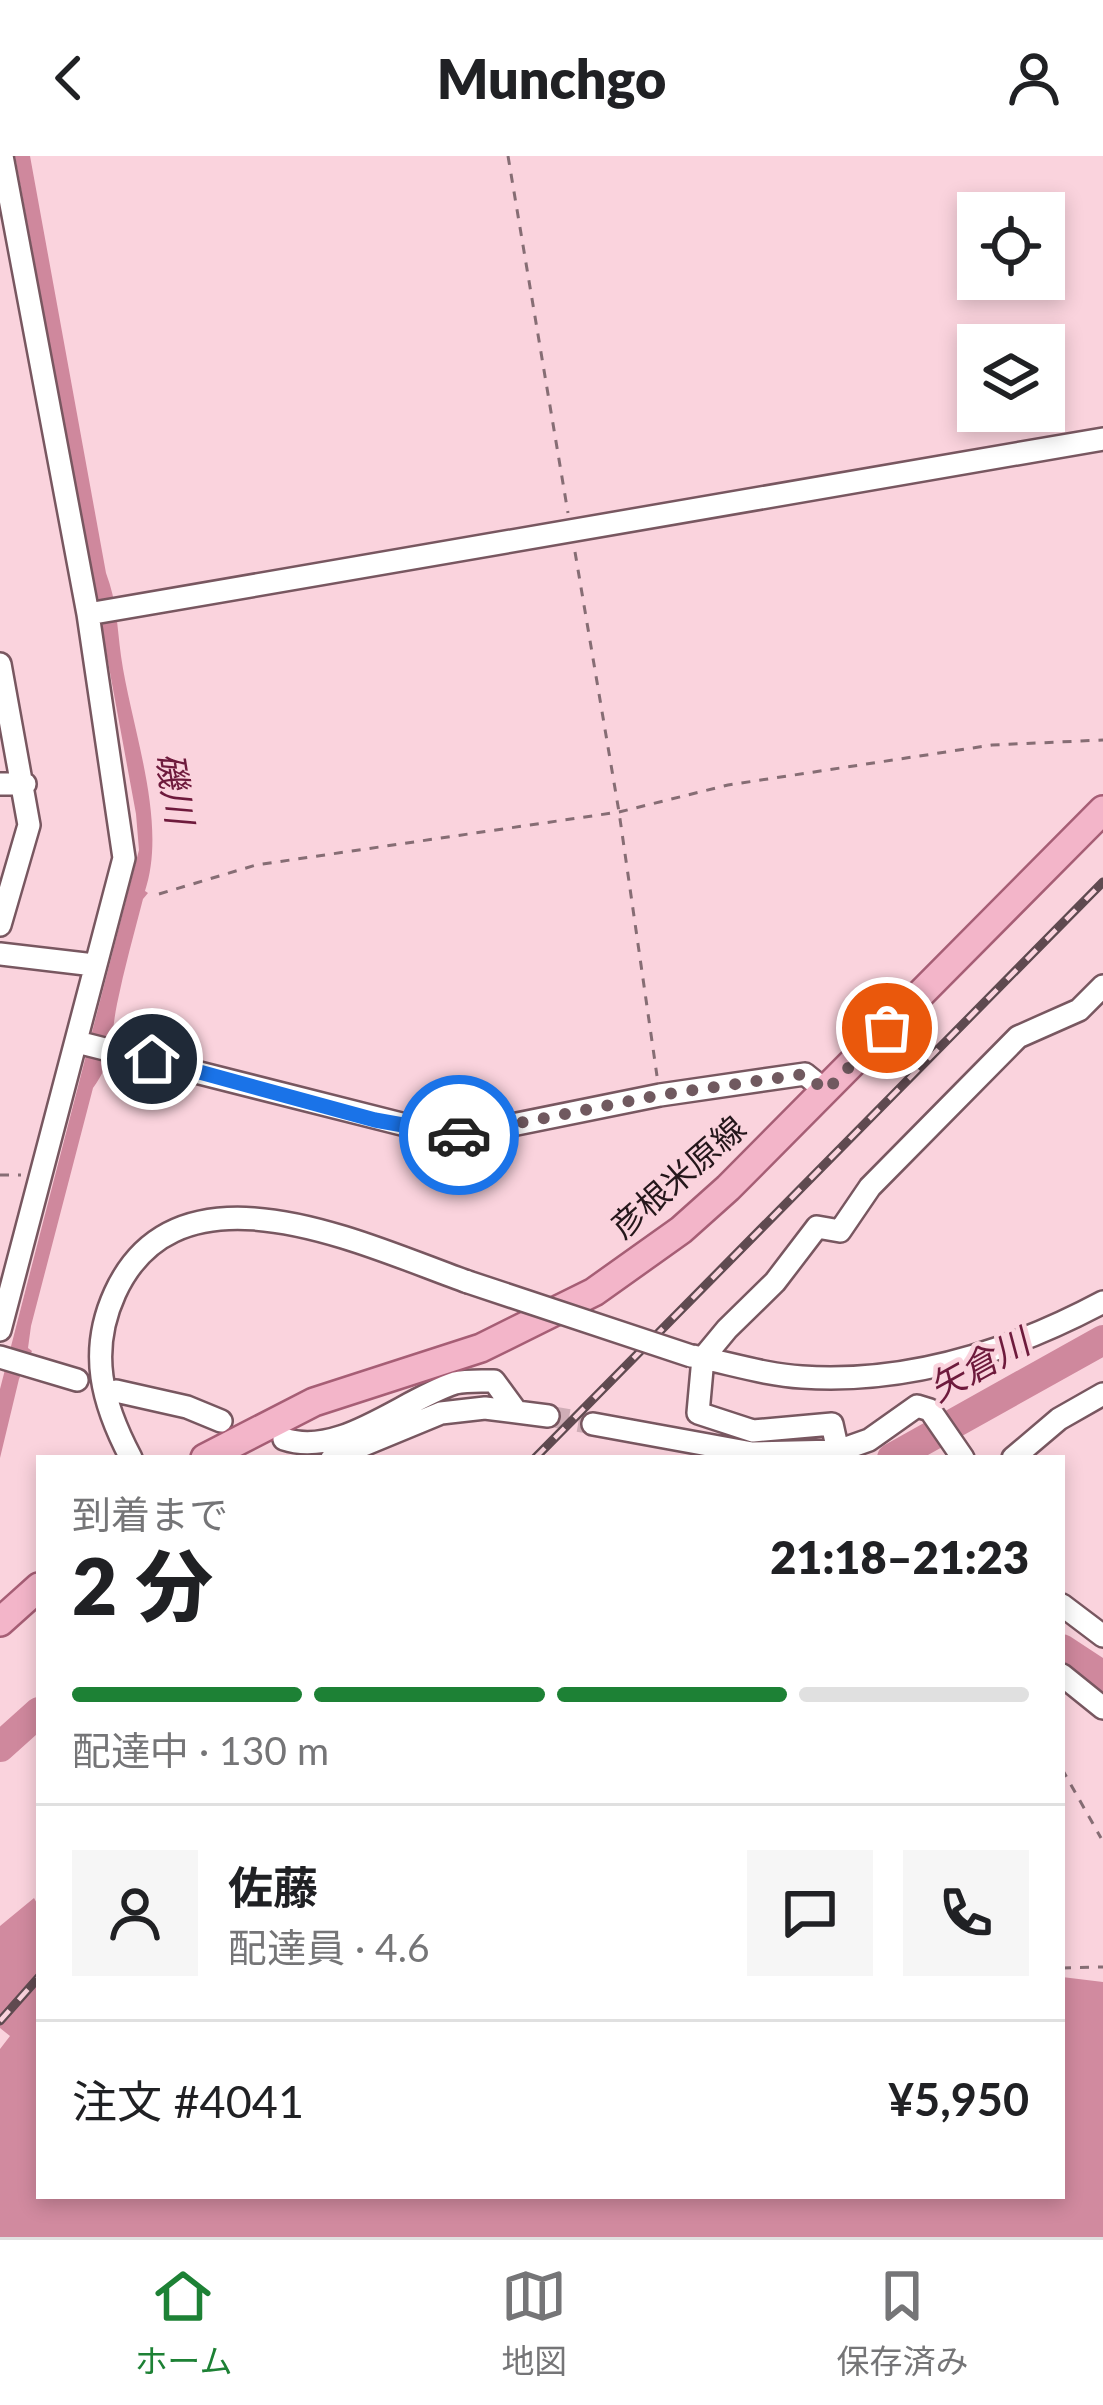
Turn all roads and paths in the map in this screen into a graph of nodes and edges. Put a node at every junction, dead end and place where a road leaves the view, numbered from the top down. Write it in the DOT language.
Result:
graph roads {
  1 [pos="2,156"];
  2 [pos="508,156"];
  3 [pos="1103,439"];
  4 [pos="571,529"];
  5 [pos="91,614"];
  6 [pos="0,664"];
  7 [pos="1103,740"];
  8 [pos="0,784"];
  9 [pos="25,784"];
  10 [pos="1103,810"];
  11 [pos="619,812"];
  12 [pos="159,894"];
  13 [pos="0,925"];
  14 [pos="0,954"];
  15 [pos="94,965"];
  16 [pos="1103,986"];
  17 [pos="81,1042"];
  18 [pos="826,1091"];
  19 [pos="660,1095"];
  20 [pos="1103,1302"];
  21 [pos="0,1330"];
  22 [pos="697,1357"];
  23 [pos="2,1358"];
  24 [pos="77,1380"];
  25 [pos="116,1391"];
  26 [pos="1103,1394"];
  27 [pos="516,1411"];
  28 [pos="548,1416"];
  29 [pos="221,1421"];
  30 [pos="593,1424"];
  31 [pos="284,1439"];
  32 [pos="838,1451"];
  33 [pos="129,1455"];
  34 [pos="211,1455"];
  35 [pos="339,1455"];
  36 [pos="961,1455"];
  37 [pos="1017,1455"];
  38 [pos="36,1590"];
  39 [pos="1065,1607"];
  40 [pos="0,1622"];
  41 [pos="1103,1636"];
  42 [pos="1065,1677"];
  43 [pos="1103,1708"];
  44 [pos="1065,1773"];
  45 [pos="1101,1838"];
  46 [pos="1103,1967"];
  47 [pos="1065,1968"];
  1 -- 5 [label="street"];
  2 -- 4 [label="path"];
  3 -- 4 [label="street"];
  4 -- 5 [label="street"];
  4 -- 11 [label="path"];
  5 -- 15 [label="street"];
  6 -- 9 [label="street"];
  7 -- 11 [label="path"];
  8 -- 9 [label="street"];
  9 -- 13 [label="street"];
  10 -- 18 [label="main road, 彦根米原線"];
  11 -- 12 [label="path"];
  11 -- 19 [label="path"];
  14 -- 15 [label="street"];
  15 -- 17 [label="street"];
  16 -- 22 [label="street"];
  17 -- 19 [label="street"];
  17 -- 21 [label="street"];
  18 -- 19 [label="street"];
  18 -- 34 [label="main road, 彦根米原線"];
  20 -- 22 [label="street"];
  22 -- 32 [label="street"];
  22 -- 33 [label="street, bridge"];
  23 -- 24 [label="street"];
  25 -- 29 [label="street"];
  26 -- 37 [label="street"];
  27 -- 28 [label="street"];
  27 -- 31 [label="street"];
  27 -- 35 [label="street"];
  30 -- 32 [label="street"];
  32 -- 36 [label="street"];
  38 -- 40 [label="main road"];
  39 -- 41 [label="street"];
  42 -- 43 [label="street"];
  44 -- 45 [label="path"];
  46 -- 47 [label="path"];
}
